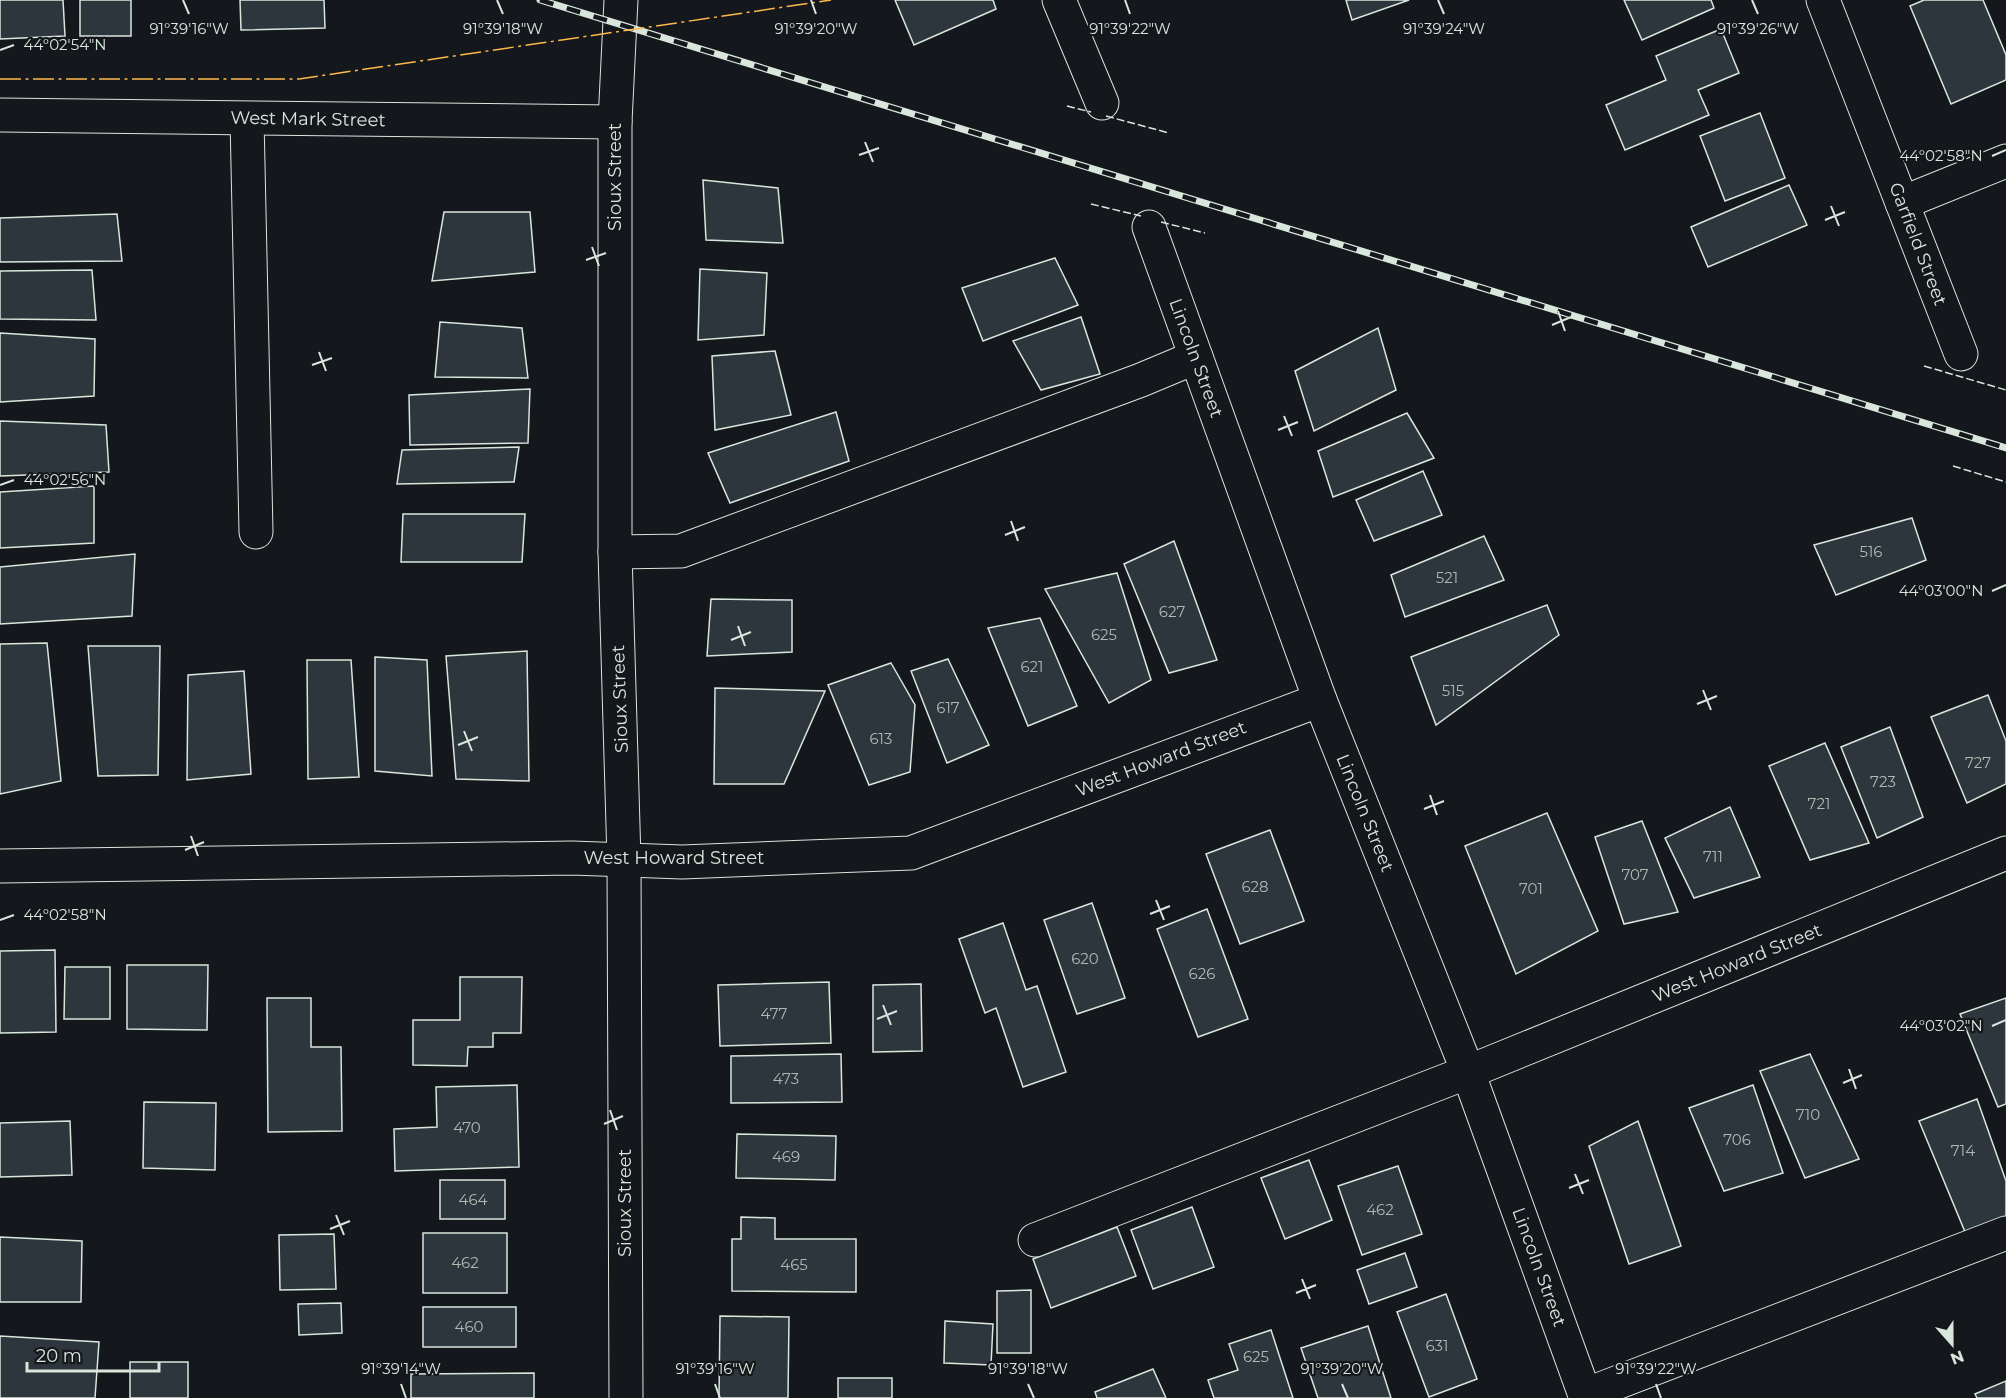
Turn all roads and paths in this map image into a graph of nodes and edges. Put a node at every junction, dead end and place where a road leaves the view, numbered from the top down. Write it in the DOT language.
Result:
graph roads {
  1 [pos="621,0"];
  2 [pos="1059,0"];
  3 [pos="1823,0"];
  4 [pos="1102,103"];
  5 [pos="0,115"];
  6 [pos="247,119"];
  7 [pos="615,122"];
  8 [pos="2006,161"];
  9 [pos="1902,203"];
  10 [pos="1149,227"];
  11 [pos="1961,354"];
  12 [pos="1196,357"];
  13 [pos="256,532"];
  14 [pos="615,552"];
  15 [pos="1320,700"];
  16 [pos="2006,853"];
  17 [pos="624,860"];
  18 [pos="0,866"];
  19 [pos="1468,1072"];
  20 [pos="2006,1233"];
  21 [pos="1035,1240"];
  22 [pos="1586,1397"];
  23 [pos="626,1398"];
  1 -- 7 [label="street, Sioux Street"];
  2 -- 4 [label="street"];
  3 -- 9 [label="street, Garfield Street"];
  5 -- 6 [label="street, West Mark Street"];
  6 -- 7 [label="street, West Mark Street"];
  6 -- 13 [label="street"];
  7 -- 14 [label="street, Sioux Street"];
  8 -- 9 [label="street"];
  9 -- 11 [label="street, Garfield Street"];
  10 -- 12 [label="street, Lincoln Street"];
  12 -- 14 [label="street"];
  12 -- 15 [label="street, Lincoln Street"];
  14 -- 17 [label="street, Sioux Street"];
  15 -- 17 [label="street, West Howard Street"];
  15 -- 19 [label="street, Lincoln Street"];
  16 -- 19 [label="street, West Howard Street"];
  17 -- 18 [label="street, West Howard Street"];
  17 -- 23 [label="street, Sioux Street"];
  19 -- 21 [label="street, West Howard Street"];
  19 -- 22 [label="street, Lincoln Street"];
  20 -- 22 [label="street"];
}
